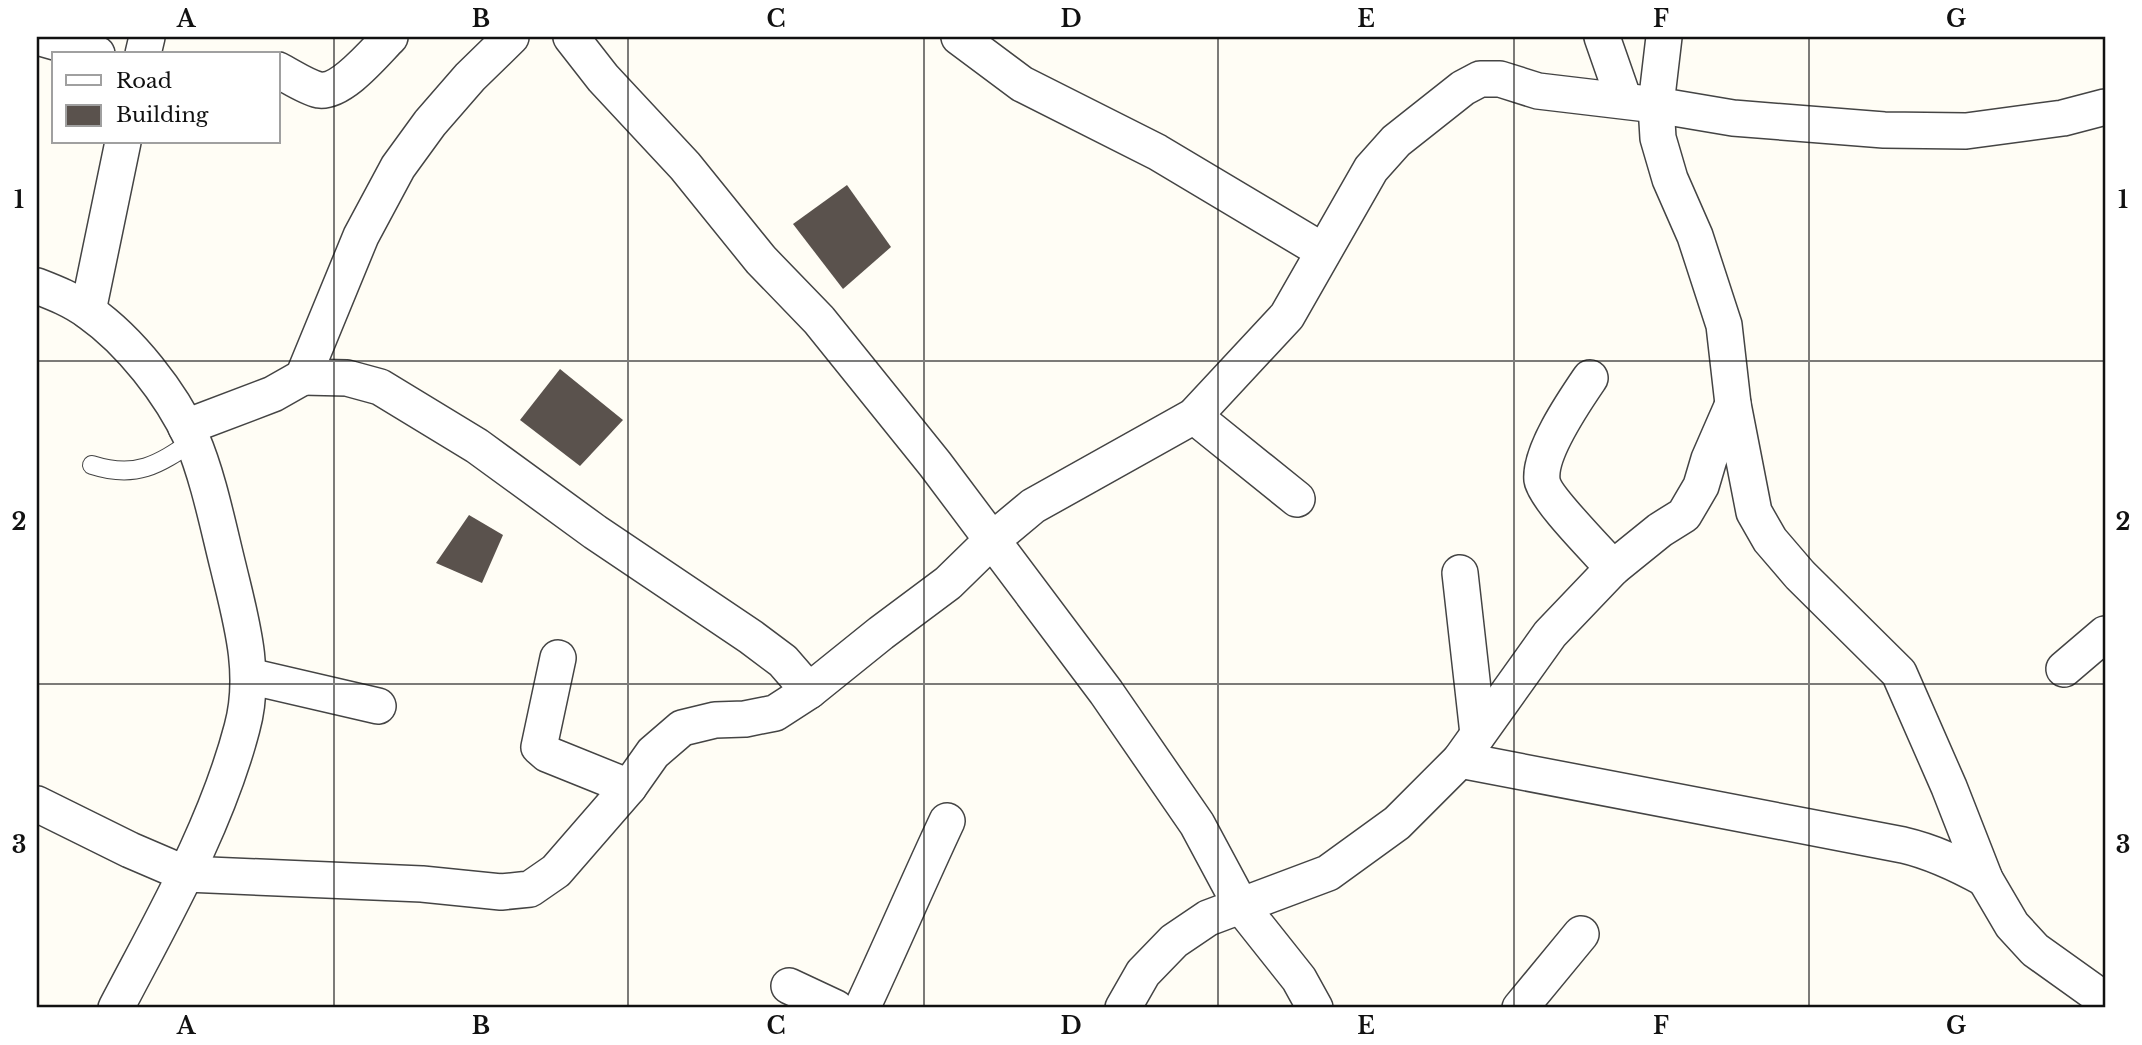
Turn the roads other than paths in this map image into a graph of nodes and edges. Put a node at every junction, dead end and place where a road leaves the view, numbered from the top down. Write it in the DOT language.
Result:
graph roads {
  1 [pos="37,37"];
  2 [pos="390,37"];
  3 [pos="511,37"];
  4 [pos="571,37"];
  5 [pos="959,37"];
  6 [pos="1602,37"];
  7 [pos="1664,37"];
  8 [pos="90,52"];
  9 [pos="280,71"];
  10 [pos="1640,103"];
  11 [pos="2105,107"];
  12 [pos="123,144"];
  13 [pos="1323,251"];
  14 [pos="37,286"];
  15 [pos="88,311"];
  16 [pos="303,377"];
  17 [pos="1590,378"];
  18 [pos="1733,404"];
  19 [pos="1194,416"];
  20 [pos="189,434"];
  21 [pos="92,465"];
  22 [pos="1297,499"];
  23 [pos="991,541"];
  24 [pos="1612,568"];
  25 [pos="1460,573"];
  26 [pos="2105,634"];
  27 [pos="558,658"];
  28 [pos="2064,669"];
  29 [pos="249,676"];
  30 [pos="809,691"];
  31 [pos="378,706"];
  32 [pos="1469,747"];
  33 [pos="629,787"];
  34 [pos="37,804"];
  35 [pos="947,821"];
  36 [pos="186,874"];
  37 [pos="1985,878"];
  38 [pos="1241,906"];
  39 [pos="1581,934"];
  40 [pos="789,986"];
  41 [pos="2105,1000"];
  42 [pos="116,1008"];
  43 [pos="836,1008"];
  44 [pos="862,1008"];
  45 [pos="1124,1008"];
  46 [pos="1315,1008"];
  47 [pos="1520,1008"];
  1 -- 8 [label="street"];
  2 -- 9 [label="street"];
  3 -- 16 [label="street"];
  4 -- 23 [label="street"];
  5 -- 13 [label="street"];
  6 -- 10 [label="street"];
  7 -- 10 [label="street"];
  10 -- 11 [label="street"];
  10 -- 13 [label="street"];
  10 -- 18 [label="street"];
  12 -- 15 [label="street"];
  13 -- 19 [label="street"];
  14 -- 15 [label="street"];
  15 -- 20 [label="street"];
  16 -- 20 [label="street"];
  16 -- 30 [label="street"];
  17 -- 24 [label="street"];
  18 -- 24 [label="street"];
  18 -- 37 [label="street"];
  19 -- 22 [label="street"];
  19 -- 23 [label="street"];
  20 -- 21 [label="lane"];
  20 -- 29 [label="street"];
  23 -- 30 [label="street"];
  23 -- 38 [label="street"];
  24 -- 32 [label="street"];
  25 -- 32 [label="street"];
  26 -- 28 [label="street"];
  27 -- 33 [label="street"];
  29 -- 31 [label="street"];
  29 -- 36 [label="street"];
  30 -- 33 [label="street"];
  32 -- 37 [label="street"];
  32 -- 38 [label="street"];
  33 -- 36 [label="street"];
  34 -- 36 [label="street"];
  35 -- 44 [label="street"];
  36 -- 42 [label="street"];
  37 -- 41 [label="street"];
  38 -- 45 [label="street"];
  38 -- 46 [label="street"];
  39 -- 47 [label="street"];
  40 -- 43 [label="street"];
}
